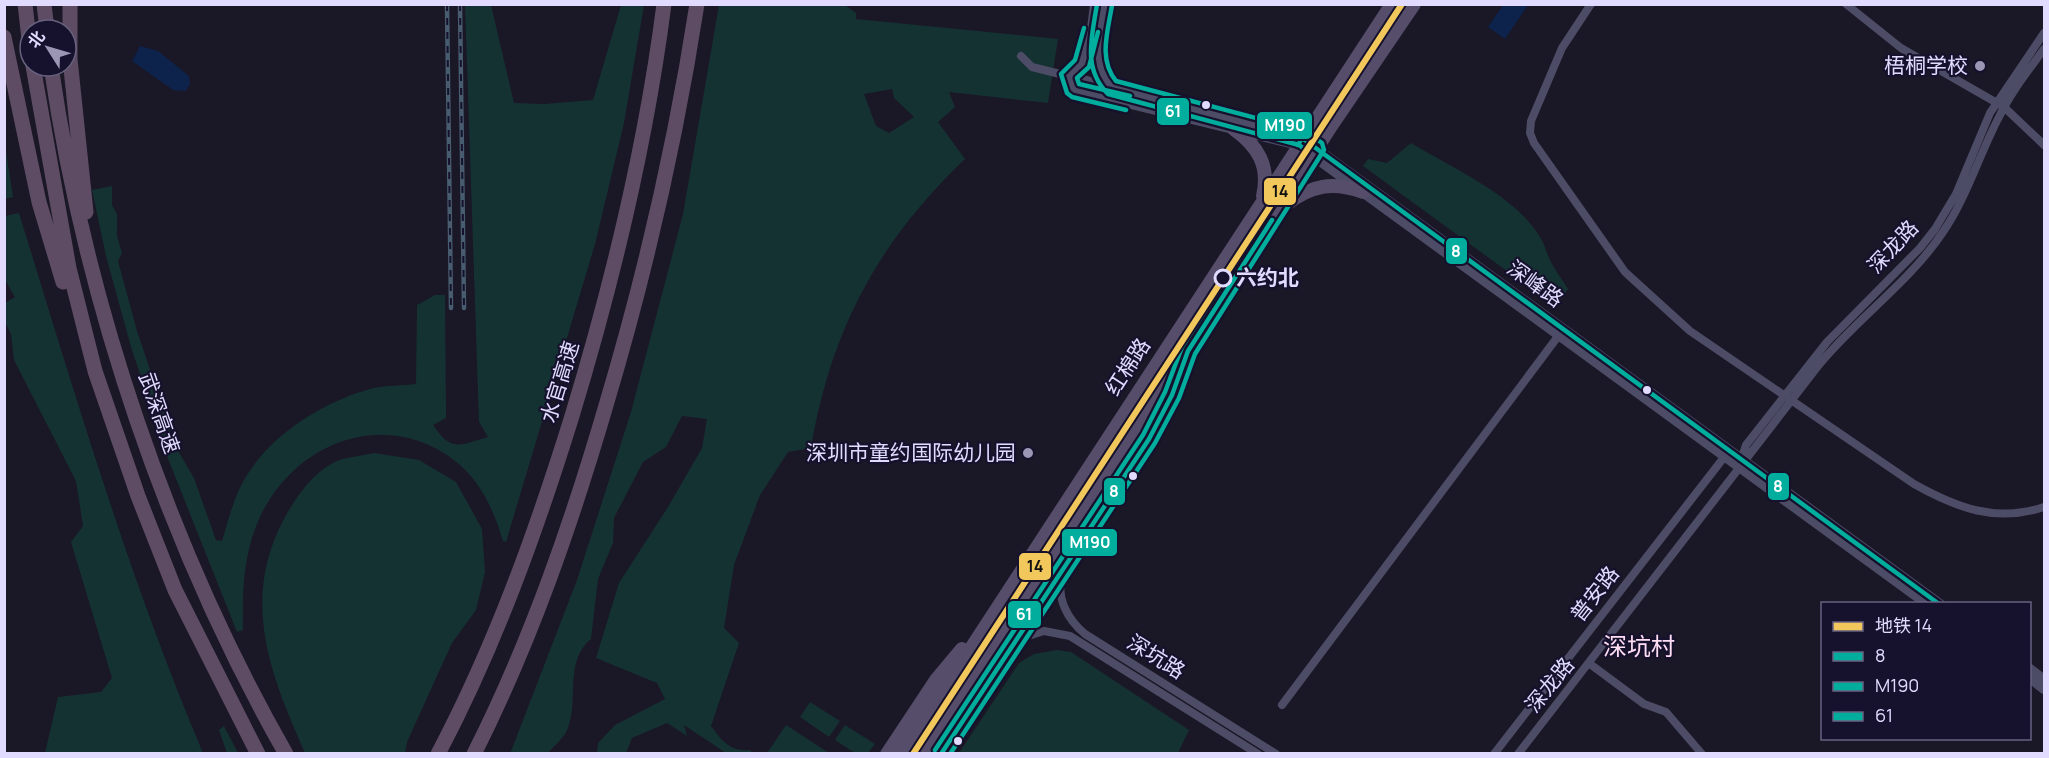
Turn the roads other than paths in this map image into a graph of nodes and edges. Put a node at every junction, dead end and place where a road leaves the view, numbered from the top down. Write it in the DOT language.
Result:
graph roads {
  1 [pos="70,4"];
  2 [pos="664,4"];
  3 [pos="697,4"];
  4 [pos="1095,4"];
  5 [pos="1105,4"];
  6 [pos="1392,4"];
  7 [pos="1414,4"];
  8 [pos="1591,4"];
  9 [pos="1846,4"];
  10 [pos="2044,33"];
  11 [pos="4,37"];
  12 [pos="2044,49"];
  13 [pos="1021,56"];
  14 [pos="1068,76"];
  15 [pos="35,78"];
  16 [pos="53,78"];
  17 [pos="1112,88"];
  18 [pos="1074,90"];
  19 [pos="2000,104"];
  20 [pos="1234,129"];
  21 [pos="1300,142"];
  22 [pos="2044,145"];
  23 [pos="1315,152"];
  24 [pos="1363,192"];
  25 [pos="1262,201"];
  26 [pos="1272,220"];
  27 [pos="90,263"];
  28 [pos="1561,332"];
  29 [pos="1188,351"];
  30 [pos="95,371"];
  31 [pos="1725,456"];
  32 [pos="1741,462"];
  33 [pos="2044,507"];
  34 [pos="1067,562"];
  35 [pos="1926,602"];
  36 [pos="1939,602"];
  37 [pos="992,616"];
  38 [pos="1014,643"];
  39 [pos="1590,664"];
  40 [pos="2040,677"];
  41 [pos="2044,689"];
  42 [pos="1282,705"];
  43 [pos="258,753"];
  44 [pos="286,753"];
  45 [pos="438,753"];
  46 [pos="474,753"];
  47 [pos="887,753"];
  48 [pos="902,753"];
  49 [pos="926,753"];
  50 [pos="942,753"];
  51 [pos="1258,753"];
  52 [pos="1276,753"];
  53 [pos="1494,753"];
  54 [pos="1518,753"];
  55 [pos="1702,753"];
  1 -- 27 [label="highway"];
  2 -- 45 [label="highway, 水官高速"];
  3 -- 46 [label="highway"];
  4 -- 14 [label="street"];
  5 -- 17 [label="street"];
  6 -- 21 [label="main road, 红棉路"];
  7 -- 23 [label="main road, 红棉路"];
  8 -- 33 [label="street"];
  9 -- 19 [label="street"];
  10 -- 19 [label="street, 深龙路"];
  11 -- 30 [label="highway"];
  12 -- 19 [label="street, 深龙路"];
  13 -- 14 [label="street, 深峰路"];
  14 -- 17 [label="street, 深峰路"];
  14 -- 18 [label="street, 深峰路"];
  15 -- 30 [label="highway"];
  16 -- 27 [label="highway, 武深高速"];
  17 -- 21 [label="street, 深峰路"];
  18 -- 20 [label="street, 深峰路"];
  19 -- 22 [label="street"];
  19 -- 32 [label="street, 深龙路"];
  20 -- 21 [label="street, 深峰路"];
  20 -- 25 [label="main road"];
  21 -- 23 [label="street, 深峰路"];
  21 -- 25 [label="main road, 红棉路"];
  23 -- 24 [label="street, 深峰路"];
  23 -- 26 [label="main road, 红棉路"];
  23 -- 28 [label="street, 深峰路"];
  24 -- 26 [label="main road"];
  24 -- 28 [label="street, 深峰路"];
  25 -- 37 [label="main road, 红棉路"];
  26 -- 29 [label="main road, 红棉路"];
  27 -- 44 [label="highway, 武深高速"];
  28 -- 31 [label="street, 深峰路"];
  28 -- 32 [label="street, 深峰路"];
  28 -- 42 [label="street"];
  29 -- 34 [label="main road"];
  29 -- 49 [label="main road, 红棉路"];
  30 -- 43 [label="highway"];
  31 -- 32 [label="street, 深峰路"];
  31 -- 53 [label="street, 普安路"];
  32 -- 35 [label="street, 深峰路"];
  32 -- 36 [label="street, 深峰路"];
  32 -- 39 [label="street, 深龙路"];
  34 -- 38 [label="main road"];
  34 -- 52 [label="street, 深坑路"];
  37 -- 47 [label="main road"];
  37 -- 48 [label="main road, 红棉路"];
  38 -- 50 [label="main road"];
  38 -- 51 [label="street, 深坑路"];
  39 -- 54 [label="street, 深龙路"];
  39 -- 55 [label="street"];
  40 -- 41 [label="street"];
}
